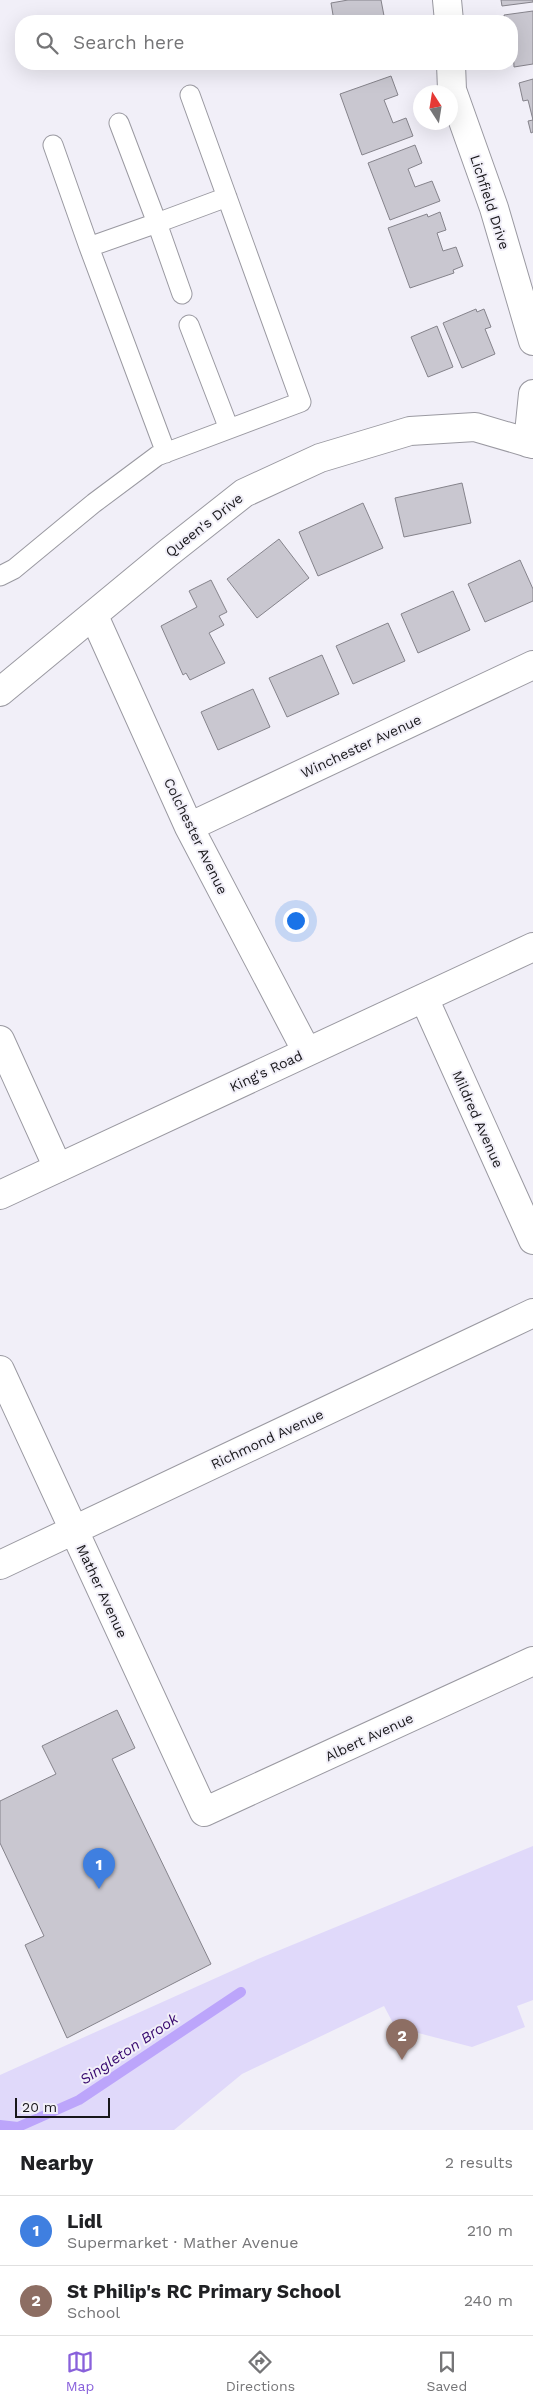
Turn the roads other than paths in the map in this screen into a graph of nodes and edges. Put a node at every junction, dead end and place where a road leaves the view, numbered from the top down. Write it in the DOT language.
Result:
graph roads {
  1 [pos="448,0"];
  2 [pos="448,15"];
  3 [pos="451,70"];
  4 [pos="190,95"];
  5 [pos="119,123"];
  6 [pos="53,145"];
  7 [pos="227,196"];
  8 [pos="157,223"];
  9 [pos="89,247"];
  10 [pos="182,294"];
  11 [pos="189,324"];
  12 [pos="533,341"];
  13 [pos="533,394"];
  14 [pos="229,429"];
  15 [pos="530,444"];
  16 [pos="166,453"];
  17 [pos="0,576"];
  18 [pos="94,616"];
  19 [pos="533,665"];
  20 [pos="0,692"];
  21 [pos="189,827"];
  22 [pos="533,947"];
  23 [pos="424,998"];
  24 [pos="0,1040"];
  25 [pos="307,1052"];
  26 [pos="58,1168"];
  27 [pos="0,1195"];
  28 [pos="533,1240"];
  29 [pos="533,1313"];
  30 [pos="0,1370"];
  31 [pos="74,1530"];
  32 [pos="0,1565"];
  33 [pos="533,1662"];
  34 [pos="204,1812"];
  1 -- 2 [label="street"];
  3 -- 12 [label="street, Lichfield Drive"];
  4 -- 7 [label="lane"];
  5 -- 8 [label="lane"];
  6 -- 9 [label="lane"];
  7 -- 8 [label="lane"];
  7 -- 14 [label="lane"];
  8 -- 9 [label="lane"];
  8 -- 10 [label="lane"];
  9 -- 16 [label="lane"];
  11 -- 14 [label="lane"];
  13 -- 15 [label="street"];
  14 -- 16 [label="lane"];
  15 -- 18 [label="street, Queen's Drive"];
  16 -- 17 [label="lane"];
  18 -- 20 [label="street, Queen's Drive"];
  18 -- 21 [label="street, Colchester Avenue"];
  19 -- 21 [label="street, Winchester Avenue"];
  21 -- 25 [label="street, Colchester Avenue"];
  22 -- 23 [label="street, King's Road"];
  23 -- 25 [label="street, King's Road"];
  23 -- 28 [label="street, Mildred Avenue"];
  24 -- 26 [label="street"];
  25 -- 26 [label="street, King's Road"];
  26 -- 27 [label="street, King's Road"];
  29 -- 31 [label="street, Richmond Avenue"];
  30 -- 31 [label="street, Mather Avenue"];
  31 -- 32 [label="street, Richmond Avenue"];
  31 -- 34 [label="street, Mather Avenue"];
  33 -- 34 [label="street, Albert Avenue"];
}
